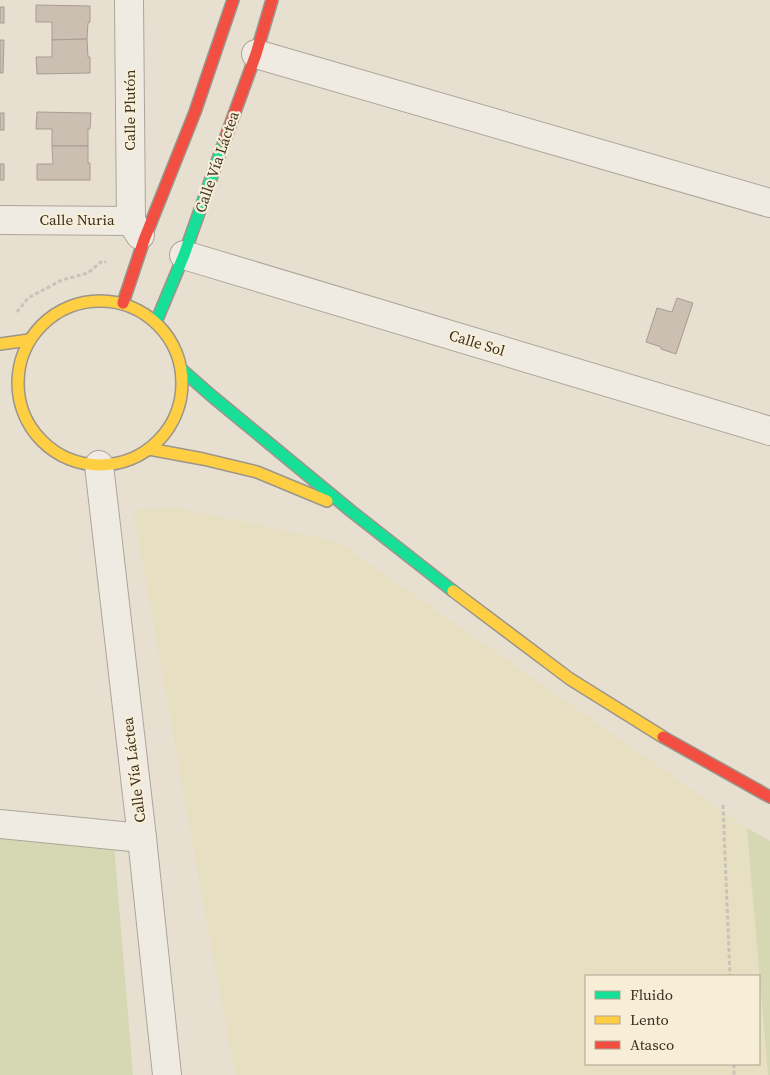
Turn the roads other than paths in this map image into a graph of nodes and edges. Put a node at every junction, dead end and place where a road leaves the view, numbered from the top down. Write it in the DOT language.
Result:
graph roads {
  1 [pos="130,0"];
  2 [pos="233,0"];
  3 [pos="272,0"];
  4 [pos="256,54"];
  5 [pos="770,204"];
  6 [pos="0,220"];
  7 [pos="137,231"];
  8 [pos="184,255"];
  9 [pos="123,303"];
  10 [pos="156,322"];
  11 [pos="29,340"];
  12 [pos="0,344"];
  13 [pos="181,370"];
  14 [pos="9,405"];
  15 [pos="26,420"];
  16 [pos="770,431"];
  17 [pos="149,449"];
  18 [pos="99,466"];
  19 [pos="352,511"];
  20 [pos="770,797"];
  21 [pos="0,824"];
  22 [pos="142,838"];
  23 [pos="167,1075"];
  1 -- 7 [label="street, Calle Plutón"];
  2 -- 7 [label="main road"];
  3 -- 4 [label="main road, Calle Vía Láctea"];
  4 -- 5 [label="street"];
  4 -- 8 [label="main road, Calle Vía Láctea"];
  6 -- 7 [label="street, Calle Nuria"];
  7 -- 9 [label="main road"];
  8 -- 10 [label="main road, Calle Vía Láctea"];
  8 -- 16 [label="street, Calle Sol"];
  9 -- 10 [label="main road"];
  9 -- 11 [label="main road"];
  10 -- 13 [label="main road"];
  11 -- 12 [label="main road"];
  11 -- 15 [label="main road"];
  13 -- 17 [label="main road"];
  13 -- 19 [label="main road"];
  14 -- 15 [label="main road"];
  15 -- 18 [label="main road"];
  17 -- 18 [label="main road"];
  17 -- 19 [label="main road"];
  18 -- 22 [label="street, Calle Vía Láctea"];
  19 -- 20 [label="main road"];
  21 -- 22 [label="street"];
  22 -- 23 [label="street, Calle Vía Láctea"];
}
